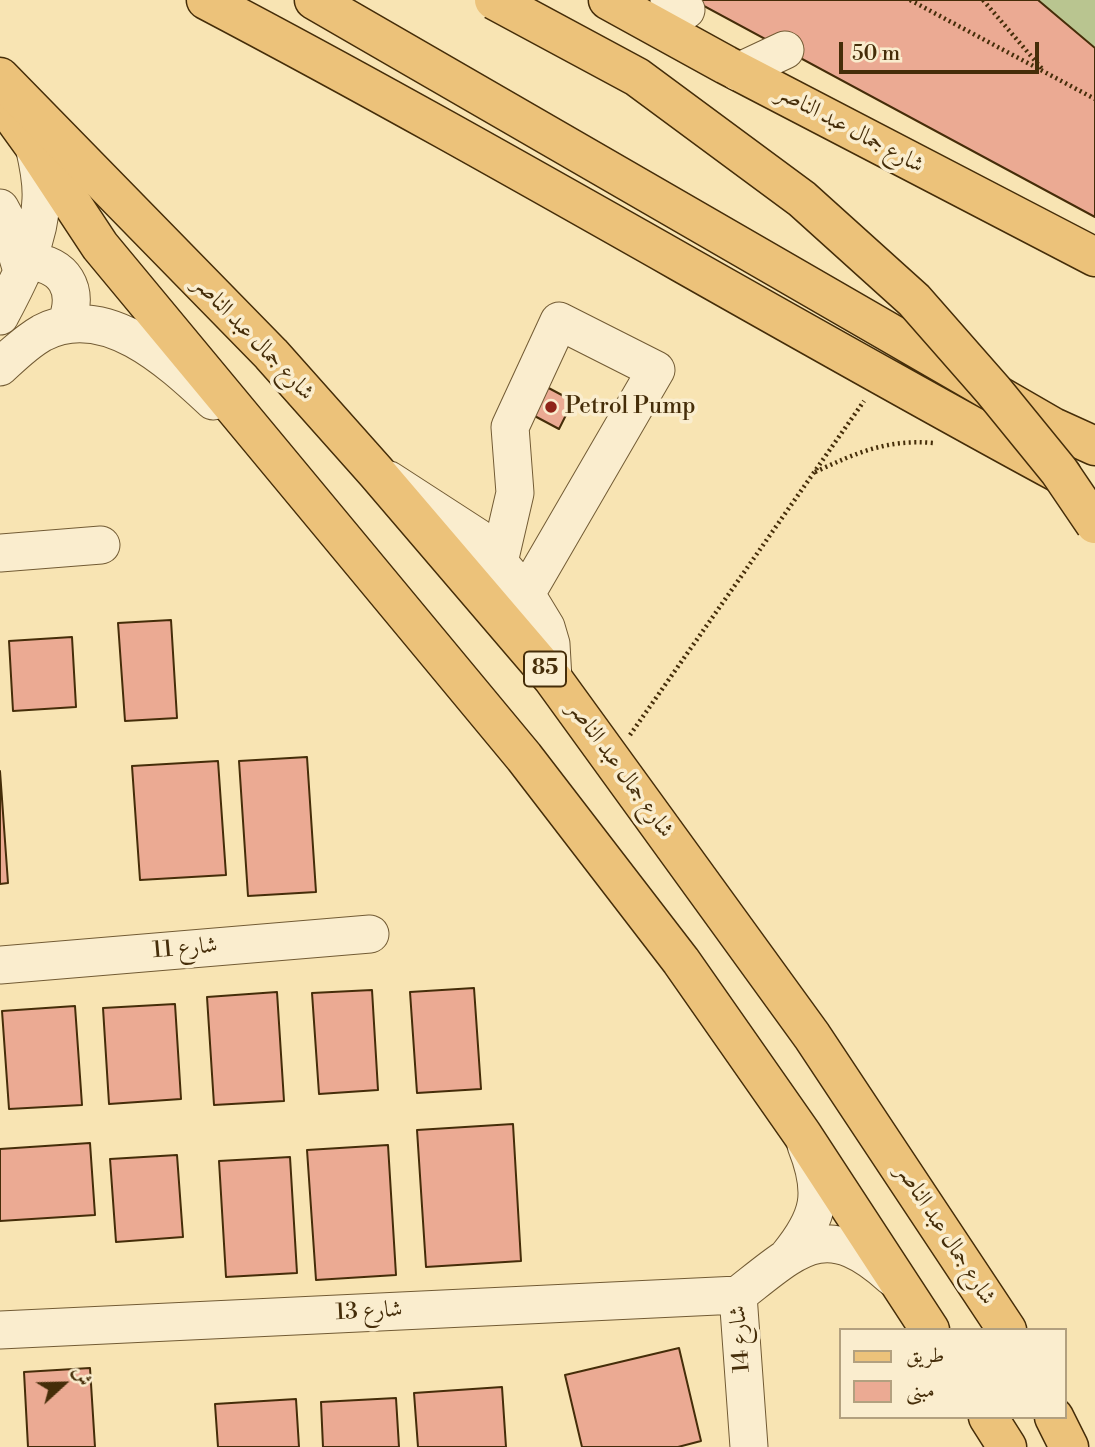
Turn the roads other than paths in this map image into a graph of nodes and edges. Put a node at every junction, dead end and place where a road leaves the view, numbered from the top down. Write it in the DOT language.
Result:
graph roads {
  1 [pos="206,0"];
  2 [pos="314,0"];
  3 [pos="494,0"];
  4 [pos="608,0"];
  5 [pos="785,50"];
  6 [pos="738,72"];
  7 [pos="0,77"];
  8 [pos="0,99"];
  9 [pos="34,146"];
  10 [pos="0,197"];
  11 [pos="41,201"];
  12 [pos="0,208"];
  13 [pos="1095,257"];
  14 [pos="15,287"];
  15 [pos="730,291"];
  16 [pos="61,326"];
  17 [pos="0,367"];
  18 [pos="1095,446"];
  19 [pos="272,454"];
  20 [pos="376,472"];
  21 [pos="1095,492"];
  22 [pos="1095,523"];
  23 [pos="101,545"];
  24 [pos="0,553"];
  25 [pos="499,562"];
  26 [pos="526,594"];
  27 [pos="553,679"];
  28 [pos="370,933"];
  29 [pos="0,965"];
  30 [pos="802,1134"];
  31 [pos="788,1256"];
  32 [pos="900,1284"];
  33 [pos="738,1295"];
  34 [pos="929,1328"];
  35 [pos="1006,1328"];
  36 [pos="0,1330"];
  37 [pos="989,1419"];
  38 [pos="1055,1419"];
  39 [pos="749,1447"];
  40 [pos="1007,1447"];
  41 [pos="1069,1447"];
  1 -- 15 [label="main road"];
  2 -- 18 [label="main road"];
  3 -- 22 [label="main road, bridge"];
  4 -- 6 [label="main road, شارع جمال عبد الناصر"];
  5 -- 6 [label="street"];
  6 -- 13 [label="main road, شارع جمال عبد الناصر"];
  7 -- 20 [label="main road, شارع جمال عبد الناصر / 85"];
  8 -- 9 [label="main road"];
  9 -- 11 [label="street"];
  9 -- 19 [label="main road"];
  10 -- 11 [label="street"];
  11 -- 14 [label="street"];
  12 -- 14 [label="street"];
  14 -- 16 [label="street"];
  14 -- 16 [label="street"];
  15 -- 21 [label="main road"];
  15 -- 22 [label="main road"];
  16 -- 17 [label="street"];
  16 -- 19 [label="street"];
  19 -- 30 [label="main road"];
  20 -- 25 [label="street"];
  20 -- 27 [label="main road, شارع جمال عبد الناصر / 85"];
  23 -- 24 [label="street"];
  25 -- 26 [label="street"];
  25 -- 26 [label="street"];
  26 -- 27 [label="street"];
  27 -- 35 [label="main road, شارع جمال عبد الناصر / 85"];
  28 -- 29 [label="street, شارع 11"];
  30 -- 31 [label="street, شارع 14"];
  30 -- 32 [label="main road"];
  31 -- 32 [label="street, شارع 14"];
  31 -- 33 [label="street, شارع 14"];
  32 -- 34 [label="main road"];
  33 -- 36 [label="street, شارع 13"];
  33 -- 39 [label="street, شارع 14"];
  37 -- 40 [label="main road"];
  38 -- 41 [label="main road"];
}
